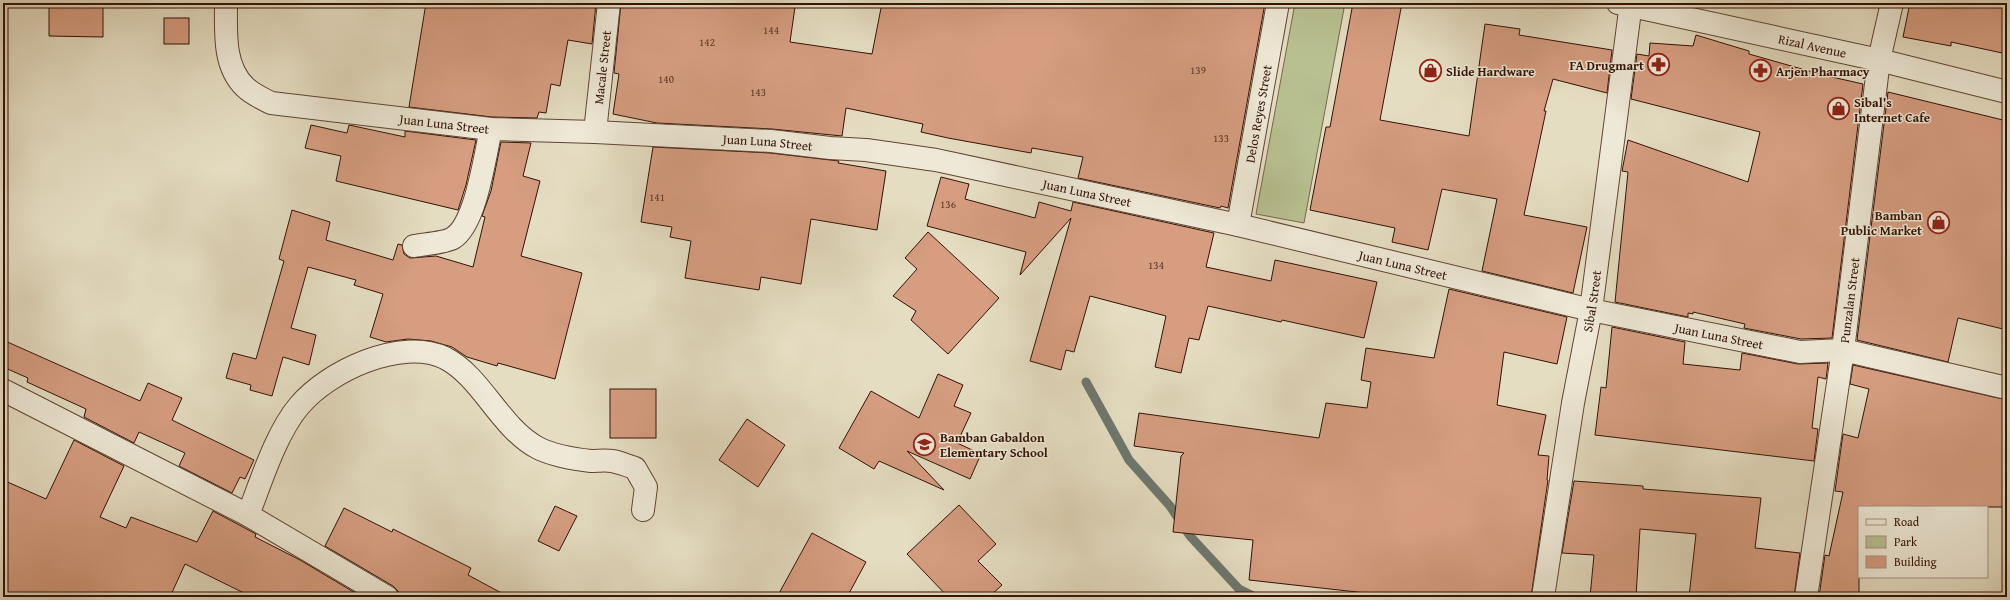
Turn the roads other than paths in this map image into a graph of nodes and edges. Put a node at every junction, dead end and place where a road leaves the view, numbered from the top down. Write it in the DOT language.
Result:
graph roads {
  1 [pos="226,3"];
  2 [pos="609,3"];
  3 [pos="1278,3"];
  4 [pos="1892,3"];
  5 [pos="1626,4"];
  6 [pos="1879,60"];
  7 [pos="2007,92"];
  8 [pos="491,129"];
  9 [pos="595,132"];
  10 [pos="1238,226"];
  11 [pos="414,246"];
  12 [pos="1591,310"];
  13 [pos="1843,350"];
  14 [pos="2007,388"];
  15 [pos="3,390"];
  16 [pos="643,510"];
  17 [pos="248,515"];
  18 [pos="387,597"];
  19 [pos="1543,597"];
  20 [pos="1806,597"];
  1 -- 8 [label="street, Juan Luna Street"];
  2 -- 9 [label="street, Macale Street"];
  3 -- 10 [label="street, Delos Reyes Street"];
  4 -- 6 [label="street, Punzalan Street"];
  5 -- 6 [label="street, Rizal Avenue"];
  5 -- 12 [label="street, Sibal Street"];
  6 -- 7 [label="street, Rizal Avenue"];
  6 -- 13 [label="street, Punzalan Street"];
  8 -- 9 [label="street, Juan Luna Street"];
  8 -- 11 [label="street"];
  9 -- 10 [label="street, Juan Luna Street"];
  10 -- 12 [label="street, Juan Luna Street"];
  12 -- 13 [label="street, Juan Luna Street"];
  12 -- 19 [label="street, Sibal Street"];
  13 -- 14 [label="street, Juan Luna Street"];
  13 -- 20 [label="street, Punzalan Street"];
  15 -- 17 [label="street"];
  16 -- 17 [label="street"];
  17 -- 18 [label="street"];
}
